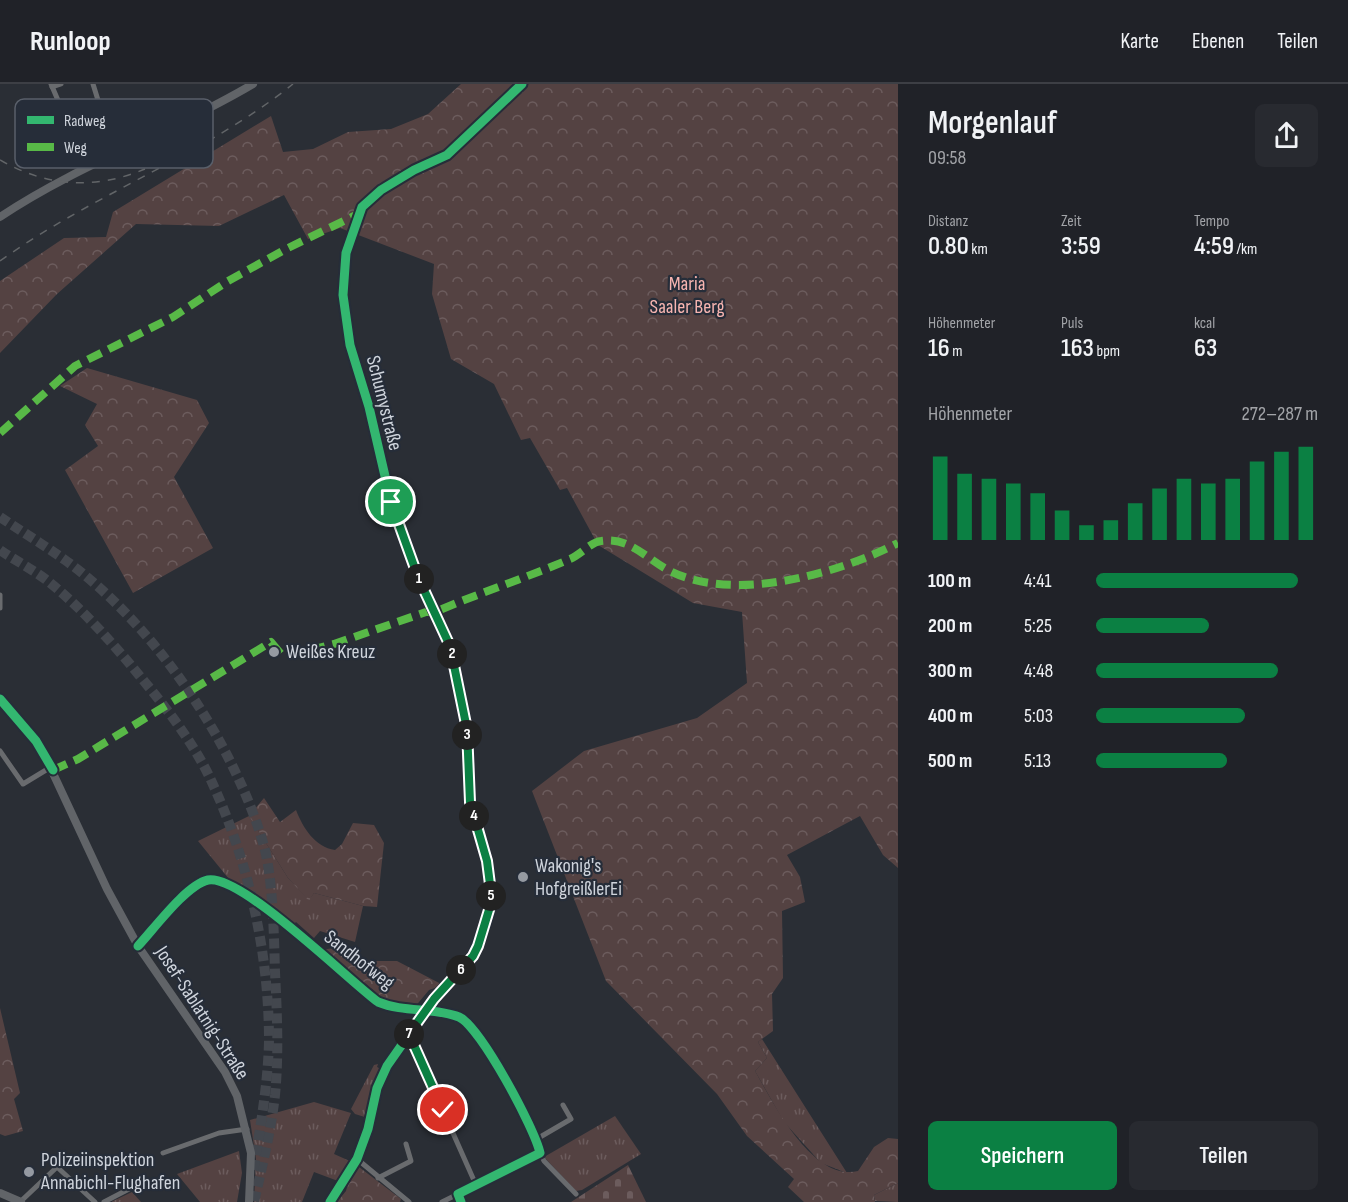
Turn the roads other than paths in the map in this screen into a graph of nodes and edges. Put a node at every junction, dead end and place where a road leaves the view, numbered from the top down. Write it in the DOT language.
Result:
graph roads {
  1 [pos="61,84"];
  2 [pos="93,84"];
  3 [pos="253,84"];
  4 [pos="522,84"];
  5 [pos="52,86"];
  6 [pos="98,99"];
  7 [pos="213,106"];
  8 [pos="87,168"];
  9 [pos="0,217"];
  10 [pos="0,595"];
  11 [pos="0,608"];
  12 [pos="0,699"];
  13 [pos="0,751"];
  14 [pos="51,767"];
  15 [pos="138,946"];
  16 [pos="425,1012"];
  17 [pos="409,1034"];
  18 [pos="563,1105"];
  19 [pos="247,1129"];
  20 [pos="535,1140"];
  21 [pos="406,1144"];
  22 [pos="163,1153"];
  23 [pos="540,1153"];
  24 [pos="357,1159"];
  25 [pos="378,1178"];
  26 [pos="476,1185"];
  27 [pos="129,1189"];
  28 [pos="0,1193"];
  29 [pos="458,1194"];
  30 [pos="576,1194"];
  31 [pos="21,1202"];
  32 [pos="95,1202"];
  33 [pos="104,1202"];
  34 [pos="249,1202"];
  35 [pos="330,1202"];
  36 [pos="409,1202"];
  37 [pos="442,1202"];
  38 [pos="461,1202"];
  1 -- 5 [label="street"];
  2 -- 6 [label="street"];
  3 -- 7 [label="main road"];
  4 -- 16 [label="street, Schumystraße"];
  8 -- 9 [label="main road"];
  10 -- 11 [label="street"];
  12 -- 14 [label="main road, Josef-Sablatnig-Straße"];
  13 -- 14 [label="street"];
  14 -- 15 [label="main road, Josef-Sablatnig-Straße"];
  15 -- 16 [label="street, Sandhofweg"];
  15 -- 19 [label="main road, Josef-Sablatnig-Straße"];
  16 -- 17 [label="street, Schumystraße"];
  16 -- 20 [label="street, Sandhofweg"];
  17 -- 24 [label="street, Schumystraße"];
  17 -- 26 [label="street"];
  18 -- 20 [label="street"];
  19 -- 22 [label="street"];
  19 -- 34 [label="main road, Josef-Sablatnig-Straße"];
  20 -- 23 [label="street, Sandhofweg"];
  21 -- 25 [label="street"];
  23 -- 26 [label="street"];
  23 -- 30 [label="street, Sandhofweg"];
  24 -- 25 [label="street"];
  24 -- 35 [label="street, Schumystraße"];
  25 -- 36 [label="street"];
  26 -- 29 [label="street"];
  27 -- 33 [label="street"];
  28 -- 31 [label="main road"];
  29 -- 37 [label="street"];
  29 -- 38 [label="street"];
  31 -- 32 [label="street"];
}
